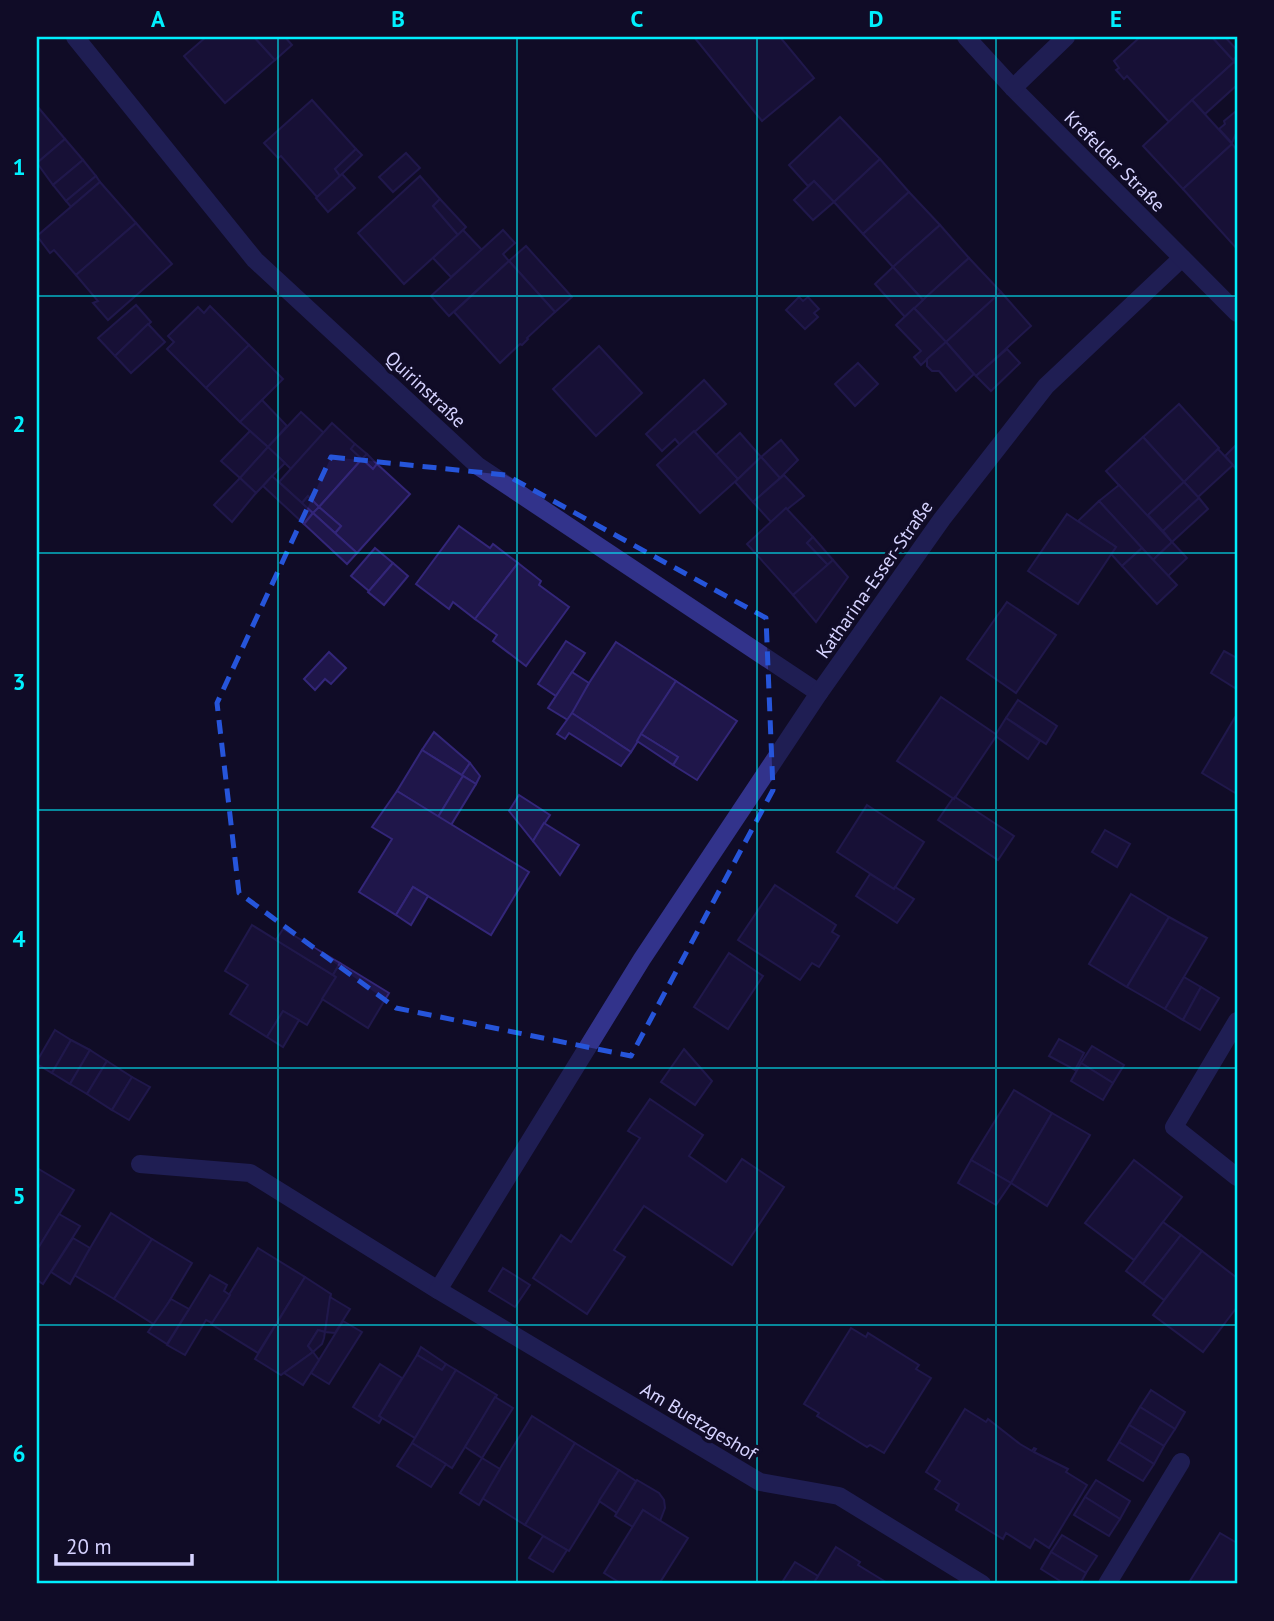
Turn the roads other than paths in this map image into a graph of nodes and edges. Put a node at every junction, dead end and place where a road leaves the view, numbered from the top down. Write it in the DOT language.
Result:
graph roads {
  1 [pos="75,37"];
  2 [pos="966,37"];
  3 [pos="1066,37"];
  4 [pos="1013,88"];
  5 [pos="1182,258"];
  6 [pos="1237,313"];
  7 [pos="819,694"];
  8 [pos="1237,1021"];
  9 [pos="139,1164"];
  10 [pos="1237,1177"];
  11 [pos="438,1290"];
  12 [pos="1181,1462"];
  13 [pos="982,1584"];
  14 [pos="1107,1584"];
  1 -- 7 [label="street, Quirinstraße"];
  2 -- 4 [label="street, Krefelder Straße"];
  3 -- 4 [label="street"];
  4 -- 5 [label="street, Krefelder Straße"];
  5 -- 6 [label="street, Krefelder Straße"];
  5 -- 7 [label="street, Katharina-Esser-Straße"];
  7 -- 11 [label="street, Katharina-Esser-Straße"];
  8 -- 10 [label="street"];
  9 -- 11 [label="street, Am Buetzgeshof"];
  11 -- 13 [label="street, Am Buetzgeshof"];
  12 -- 14 [label="street"];
}
